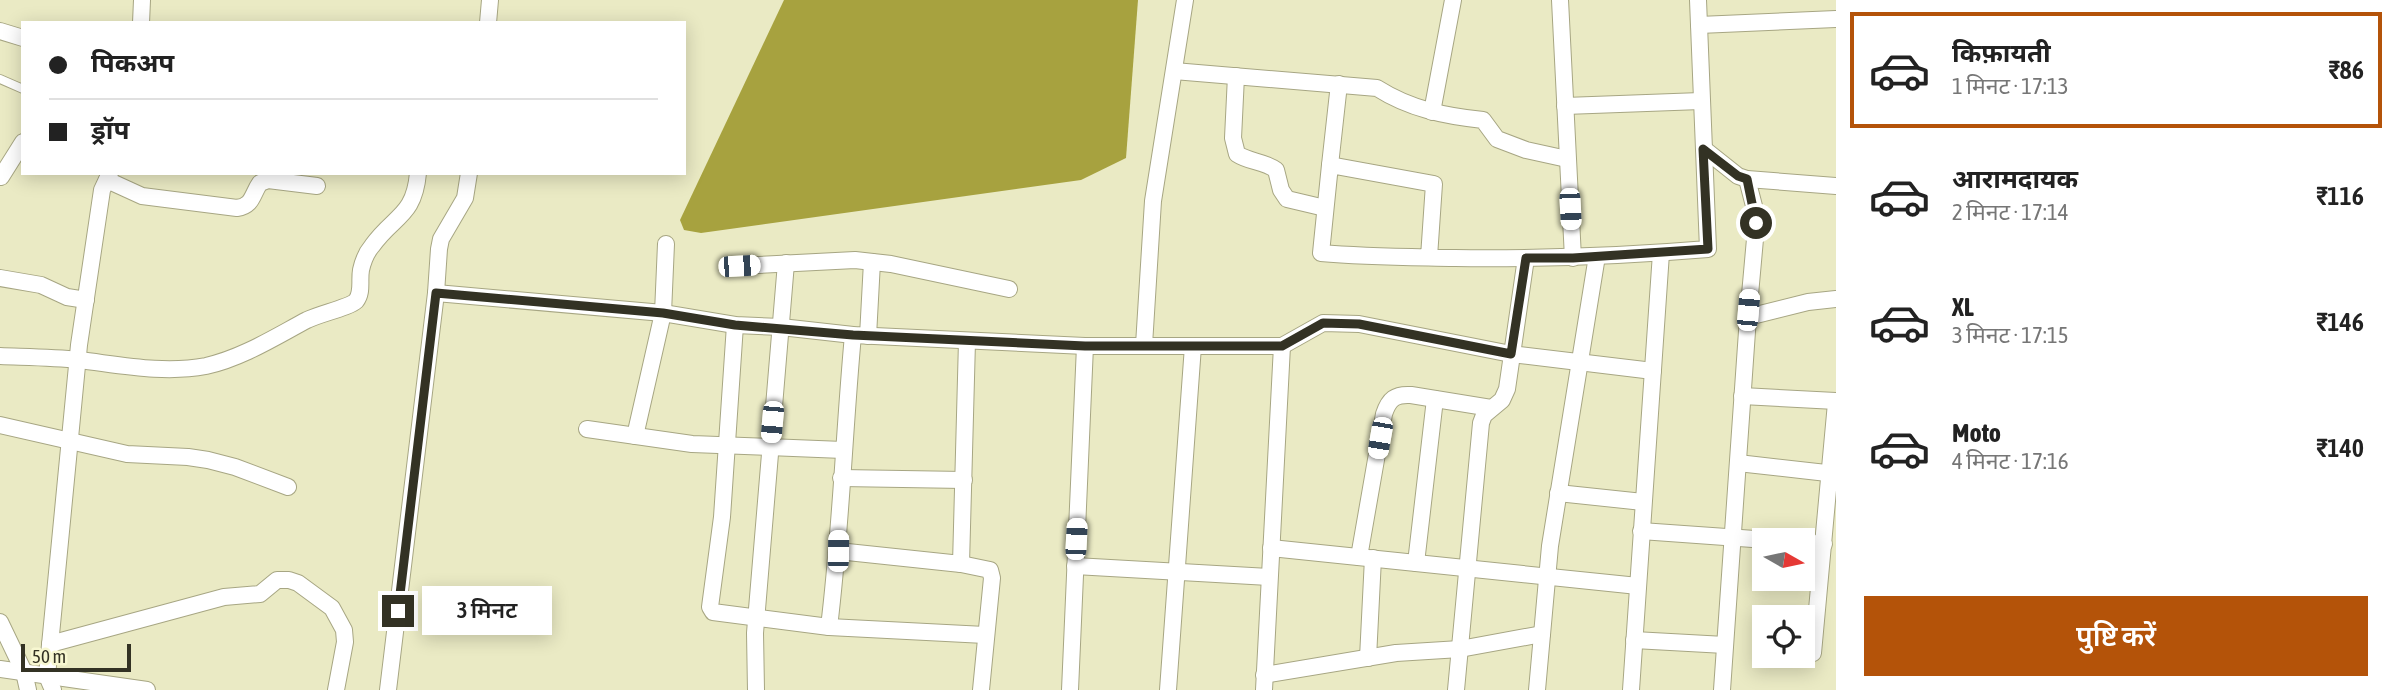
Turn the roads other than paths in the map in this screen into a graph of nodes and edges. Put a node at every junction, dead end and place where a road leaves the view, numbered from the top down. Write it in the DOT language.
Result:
graph roads {
  1 [pos="142,0"];
  2 [pos="489,0"];
  3 [pos="1185,0"];
  4 [pos="1453,0"];
  5 [pos="1560,0"];
  6 [pos="1698,0"];
  7 [pos="1836,19"];
  8 [pos="141,21"];
  9 [pos="488,21"];
  10 [pos="1699,25"];
  11 [pos="0,31"];
  12 [pos="21,37"];
  13 [pos="1174,71"];
  14 [pos="1236,76"];
  15 [pos="0,79"];
  16 [pos="1339,85"];
  17 [pos="21,88"];
  18 [pos="1701,101"];
  19 [pos="1564,106"];
  20 [pos="1432,112"];
  21 [pos="21,145"];
  22 [pos="1703,149"];
  23 [pos="1567,159"];
  24 [pos="1329,165"];
  25 [pos="418,175"];
  26 [pos="468,175"];
  27 [pos="1,177"];
  28 [pos="108,177"];
  29 [pos="1747,179"];
  30 [pos="317,186"];
  31 [pos="1836,186"];
  32 [pos="1325,208"];
  33 [pos="666,244"];
  34 [pos="1661,253"];
  35 [pos="1597,256"];
  36 [pos="1429,257"];
  37 [pos="1526,258"];
  38 [pos="1573,258"];
  39 [pos="872,262"];
  40 [pos="786,264"];
  41 [pos="739,266"];
  42 [pos="0,278"];
  43 [pos="1009,289"];
  44 [pos="436,293"];
  45 [pos="1836,299"];
  46 [pos="86,300"];
  47 [pos="663,313"];
  48 [pos="1748,317"];
  49 [pos="735,325"];
  50 [pos="781,327"];
  51 [pos="860,336"];
  52 [pos="967,341"];
  53 [pos="1144,345"];
  54 [pos="1085,346"];
  55 [pos="1193,346"];
  56 [pos="1282,346"];
  57 [pos="1511,354"];
  58 [pos="0,356"];
  59 [pos="78,360"];
  60 [pos="1579,363"];
  61 [pos="1653,372"];
  62 [pos="1742,396"];
  63 [pos="1434,399"];
  64 [pos="1836,402"];
  65 [pos="1491,408"];
  66 [pos="0,425"];
  67 [pos="587,429"];
  68 [pos="635,436"];
  69 [pos="70,442"];
  70 [pos="727,446"];
  71 [pos="770,446"];
  72 [pos="843,450"];
  73 [pos="1738,463"];
  74 [pos="1833,473"];
  75 [pos="841,478"];
  76 [pos="964,480"];
  77 [pos="288,487"];
  78 [pos="1558,493"];
  79 [pos="1643,502"];
  80 [pos="1641,531"];
  81 [pos="1733,537"];
  82 [pos="1752,539"];
  83 [pos="1815,543"];
  84 [pos="1824,544"];
  85 [pos="1271,548"];
  86 [pos="838,551"];
  87 [pos="1366,558"];
  88 [pos="1416,563"];
  89 [pos="961,564"];
  90 [pos="1075,566"];
  91 [pos="1468,568"];
  92 [pos="1177,572"];
  93 [pos="1548,576"];
  94 [pos="1269,577"];
  95 [pos="1637,586"];
  96 [pos="757,617"];
  97 [pos="0,622"];
  98 [pos="829,627"];
  99 [pos="1815,633"];
  100 [pos="1542,634"];
  101 [pos="985,635"];
  102 [pos="1634,640"];
  103 [pos="50,644"];
  104 [pos="1725,645"];
  105 [pos="1460,649"];
  106 [pos="1368,658"];
  107 [pos="0,669"];
  108 [pos="24,672"];
  109 [pos="50,683"];
  110 [pos="1264,683"];
  111 [pos="28,690"];
  112 [pos="147,690"];
  113 [pos="336,690"];
  114 [pos="388,690"];
  115 [pos="756,690"];
  116 [pos="981,690"];
  117 [pos="1070,690"];
  118 [pos="1168,690"];
  119 [pos="1456,690"];
  120 [pos="1537,690"];
  121 [pos="1630,690"];
  122 [pos="1722,690"];
  1 -- 8 [label="street"];
  2 -- 9 [label="street"];
  3 -- 13 [label="street"];
  4 -- 20 [label="street"];
  5 -- 19 [label="street"];
  6 -- 10 [label="street"];
  7 -- 10 [label="street"];
  10 -- 18 [label="street"];
  11 -- 12 [label="street"];
  13 -- 14 [label="street"];
  13 -- 53 [label="street"];
  14 -- 16 [label="street"];
  14 -- 32 [label="street"];
  15 -- 17 [label="lane"];
  16 -- 20 [label="street"];
  16 -- 24 [label="street"];
  18 -- 19 [label="street"];
  18 -- 22 [label="street"];
  19 -- 23 [label="street"];
  20 -- 23 [label="street"];
  21 -- 27 [label="street"];
  22 -- 29 [label="street"];
  22 -- 34 [label="street"];
  23 -- 38 [label="street"];
  24 -- 32 [label="street"];
  24 -- 36 [label="street"];
  25 -- 59 [label="street"];
  26 -- 44 [label="street"];
  28 -- 30 [label="street"];
  28 -- 46 [label="street"];
  29 -- 31 [label="street"];
  29 -- 48 [label="street"];
  32 -- 36 [label="street"];
  33 -- 47 [label="street"];
  34 -- 35 [label="street"];
  34 -- 61 [label="street"];
  35 -- 38 [label="street"];
  35 -- 60 [label="street"];
  36 -- 37 [label="street"];
  37 -- 38 [label="street"];
  37 -- 57 [label="street"];
  39 -- 40 [label="street"];
  39 -- 43 [label="street"];
  39 -- 51 [label="street"];
  40 -- 41 [label="street"];
  40 -- 50 [label="street"];
  42 -- 46 [label="street"];
  44 -- 47 [label="street"];
  44 -- 114 [label="street"];
  45 -- 48 [label="street"];
  46 -- 59 [label="street"];
  47 -- 49 [label="street"];
  47 -- 68 [label="street"];
  48 -- 62 [label="street"];
  49 -- 50 [label="street"];
  49 -- 70 [label="street"];
  50 -- 51 [label="street"];
  50 -- 71 [label="street"];
  51 -- 52 [label="street"];
  51 -- 72 [label="street"];
  52 -- 54 [label="street"];
  52 -- 76 [label="street"];
  53 -- 54 [label="street"];
  53 -- 55 [label="street"];
  54 -- 90 [label="street"];
  55 -- 56 [label="street"];
  55 -- 92 [label="street"];
  56 -- 57 [label="street"];
  56 -- 85 [label="street"];
  57 -- 60 [label="street"];
  57 -- 65 [label="street"];
  58 -- 59 [label="street"];
  59 -- 69 [label="street"];
  60 -- 61 [label="street"];
  60 -- 78 [label="street"];
  61 -- 79 [label="street"];
  62 -- 64 [label="street"];
  62 -- 73 [label="street"];
  63 -- 65 [label="street"];
  63 -- 87 [label="street"];
  63 -- 88 [label="street"];
  64 -- 74 [label="street"];
  65 -- 91 [label="street"];
  66 -- 69 [label="street"];
  67 -- 68 [label="street"];
  68 -- 70 [label="street"];
  69 -- 77 [label="street"];
  69 -- 103 [label="street"];
  70 -- 71 [label="street"];
  70 -- 96 [label="street"];
  71 -- 72 [label="street"];
  71 -- 96 [label="street"];
  72 -- 75 [label="street"];
  73 -- 74 [label="street"];
  73 -- 81 [label="street"];
  74 -- 84 [label="street"];
  75 -- 76 [label="street"];
  75 -- 86 [label="street"];
  76 -- 89 [label="street"];
  78 -- 79 [label="street"];
  78 -- 93 [label="street"];
  79 -- 80 [label="street"];
  80 -- 81 [label="street"];
  80 -- 95 [label="street"];
  81 -- 82 [label="street"];
  81 -- 104 [label="street"];
  83 -- 84 [label="street"];
  84 -- 99 [label="street"];
  85 -- 87 [label="street"];
  85 -- 94 [label="street"];
  86 -- 89 [label="street"];
  86 -- 98 [label="street"];
  87 -- 88 [label="street"];
  87 -- 106 [label="street"];
  88 -- 91 [label="street"];
  89 -- 101 [label="street"];
  90 -- 92 [label="street"];
  90 -- 117 [label="street"];
  91 -- 93 [label="street"];
  91 -- 105 [label="street"];
  92 -- 94 [label="street"];
  92 -- 118 [label="street"];
  93 -- 95 [label="street"];
  93 -- 100 [label="street"];
  94 -- 110 [label="street"];
  95 -- 102 [label="street"];
  96 -- 98 [label="street"];
  96 -- 115 [label="street"];
  97 -- 108 [label="street"];
  98 -- 101 [label="street"];
  100 -- 105 [label="street"];
  100 -- 120 [label="street"];
  101 -- 116 [label="street"];
  102 -- 104 [label="street"];
  102 -- 121 [label="street"];
  103 -- 109 [label="street"];
  103 -- 113 [label="street"];
  104 -- 122 [label="street"];
  105 -- 106 [label="street"];
  105 -- 119 [label="street"];
  106 -- 110 [label="street"];
  107 -- 108 [label="street"];
  108 -- 109 [label="street"];
  108 -- 111 [label="street"];
  109 -- 112 [label="street"];
}
